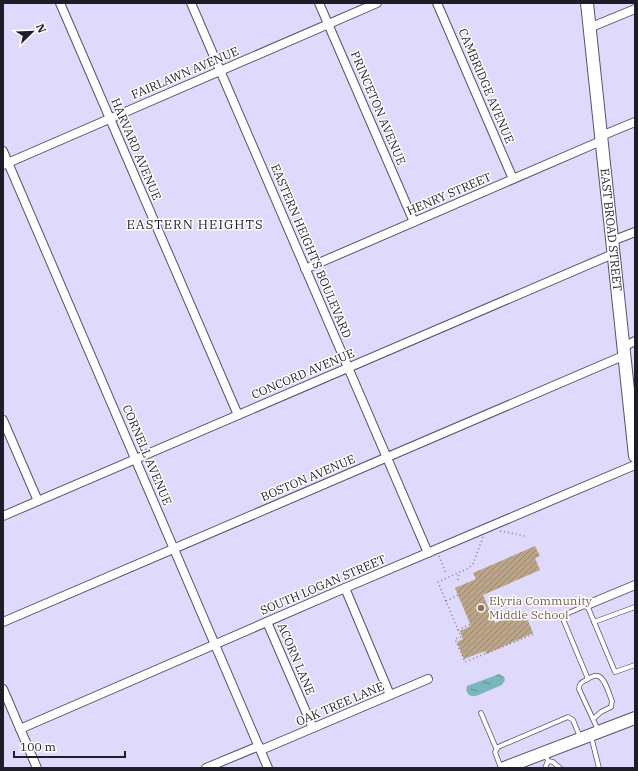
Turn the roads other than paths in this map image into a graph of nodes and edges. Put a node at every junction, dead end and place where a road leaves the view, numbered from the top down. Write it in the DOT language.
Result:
graph roads {
  1 [pos="60,3"];
  2 [pos="190,3"];
  3 [pos="319,3"];
  4 [pos="376,3"];
  5 [pos="437,3"];
  6 [pos="587,3"];
  7 [pos="635,9"];
  8 [pos="328,24"];
  9 [pos="589,28"];
  10 [pos="220,71"];
  11 [pos="110,118"];
  12 [pos="635,122"];
  13 [pos="601,139"];
  14 [pos="3,151"];
  15 [pos="5,164"];
  16 [pos="513,179"];
  17 [pos="414,222"];
  18 [pos="635,232"];
  19 [pos="612,248"];
  20 [pos="305,269"];
  21 [pos="635,342"];
  22 [pos="623,351"];
  23 [pos="348,368"];
  24 [pos="238,415"];
  25 [pos="3,420"];
  26 [pos="635,456"];
  27 [pos="386,458"];
  28 [pos="136,459"];
  29 [pos="635,465"];
  30 [pos="38,501"];
  31 [pos="3,516"];
  32 [pos="174,548"];
  33 [pos="428,553"];
  34 [pos="635,585"];
  35 [pos="345,588"];
  36 [pos="586,605"];
  37 [pos="635,607"];
  38 [pos="3,622"];
  39 [pos="267,622"];
  40 [pos="594,622"];
  41 [pos="215,644"];
  42 [pos="635,665"];
  43 [pos="428,678"];
  44 [pos="588,679"];
  45 [pos="3,689"];
  46 [pos="390,695"];
  47 [pos="481,713"];
  48 [pos="635,718"];
  49 [pos="593,720"];
  50 [pos="313,728"];
  51 [pos="20,729"];
  52 [pos="590,736"];
  53 [pos="260,748"];
  54 [pos="496,748"];
  55 [pos="546,757"];
  56 [pos="37,768"];
  57 [pos="206,768"];
  58 [pos="268,768"];
  59 [pos="501,768"];
  60 [pos="504,768"];
  61 [pos="545,768"];
  62 [pos="560,768"];
  63 [pos="599,768"];
  1 -- 11 [label="street, HARVARD AVENUE"];
  2 -- 10 [label="street, EASTERN HEIGHTS BOULEVARD"];
  3 -- 8 [label="street, PRINCETON AVENUE"];
  4 -- 8 [label="street, FAIRLAWN AVENUE"];
  5 -- 16 [label="street, CAMBRIDGE AVENUE"];
  6 -- 9 [label="street, EAST BROAD STREET"];
  7 -- 9 [label="street"];
  8 -- 10 [label="street, FAIRLAWN AVENUE"];
  8 -- 17 [label="street, PRINCETON AVENUE"];
  9 -- 13 [label="street, EAST BROAD STREET"];
  10 -- 11 [label="street, FAIRLAWN AVENUE"];
  10 -- 20 [label="street, EASTERN HEIGHTS BOULEVARD"];
  11 -- 15 [label="street, FAIRLAWN AVENUE"];
  11 -- 24 [label="street, HARVARD AVENUE"];
  12 -- 13 [label="street, HENRY STREET"];
  13 -- 16 [label="street, HENRY STREET"];
  13 -- 19 [label="street, EAST BROAD STREET"];
  14 -- 15 [label="street, CORNELL AVENUE"];
  15 -- 28 [label="street, CORNELL AVENUE"];
  16 -- 17 [label="street, HENRY STREET"];
  17 -- 20 [label="street, HENRY STREET"];
  18 -- 19 [label="street, CONCORD AVENUE"];
  19 -- 22 [label="street, EAST BROAD STREET"];
  19 -- 23 [label="street, CONCORD AVENUE"];
  20 -- 23 [label="street, EASTERN HEIGHTS BOULEVARD"];
  21 -- 22 [label="street, BOSTON AVENUE"];
  22 -- 26 [label="street, EAST BROAD STREET"];
  22 -- 27 [label="street, BOSTON AVENUE"];
  23 -- 24 [label="street, CONCORD AVENUE"];
  23 -- 27 [label="street, EASTERN HEIGHTS BOULEVARD"];
  24 -- 28 [label="street, CONCORD AVENUE"];
  25 -- 30 [label="street"];
  27 -- 32 [label="street, BOSTON AVENUE"];
  27 -- 33 [label="street, EASTERN HEIGHTS BOULEVARD"];
  28 -- 30 [label="street, CONCORD AVENUE"];
  28 -- 32 [label="street, CORNELL AVENUE"];
  29 -- 33 [label="street, SOUTH LOGAN STREET"];
  30 -- 31 [label="street, CONCORD AVENUE"];
  32 -- 38 [label="street, BOSTON AVENUE"];
  32 -- 41 [label="street, CORNELL AVENUE"];
  33 -- 35 [label="street, SOUTH LOGAN STREET"];
  34 -- 36 [label="street"];
  35 -- 39 [label="street, SOUTH LOGAN STREET"];
  35 -- 46 [label="street"];
  36 -- 40 [label="lane"];
  36 -- 44 [label="lane"];
  37 -- 40 [label="lane"];
  39 -- 41 [label="street, SOUTH LOGAN STREET"];
  39 -- 50 [label="street, ACORN LANE"];
  40 -- 42 [label="lane"];
  41 -- 51 [label="street, SOUTH LOGAN STREET"];
  41 -- 53 [label="street, CORNELL AVENUE"];
  43 -- 46 [label="street, OAK TREE LANE"];
  44 -- 49 [label="lane"];
  44 -- 49 [label="lane"];
  45 -- 51 [label="street"];
  46 -- 50 [label="street, OAK TREE LANE"];
  47 -- 54 [label="lane"];
  48 -- 52 [label="street"];
  49 -- 52 [label="lane"];
  50 -- 53 [label="street, OAK TREE LANE"];
  51 -- 56 [label="street"];
  52 -- 54 [label="lane"];
  52 -- 55 [label="street"];
  52 -- 63 [label="lane"];
  53 -- 57 [label="street, OAK TREE LANE"];
  53 -- 58 [label="street, CORNELL AVENUE"];
  54 -- 59 [label="lane"];
  55 -- 60 [label="street"];
  55 -- 61 [label="lane"];
  55 -- 62 [label="lane"];
}
